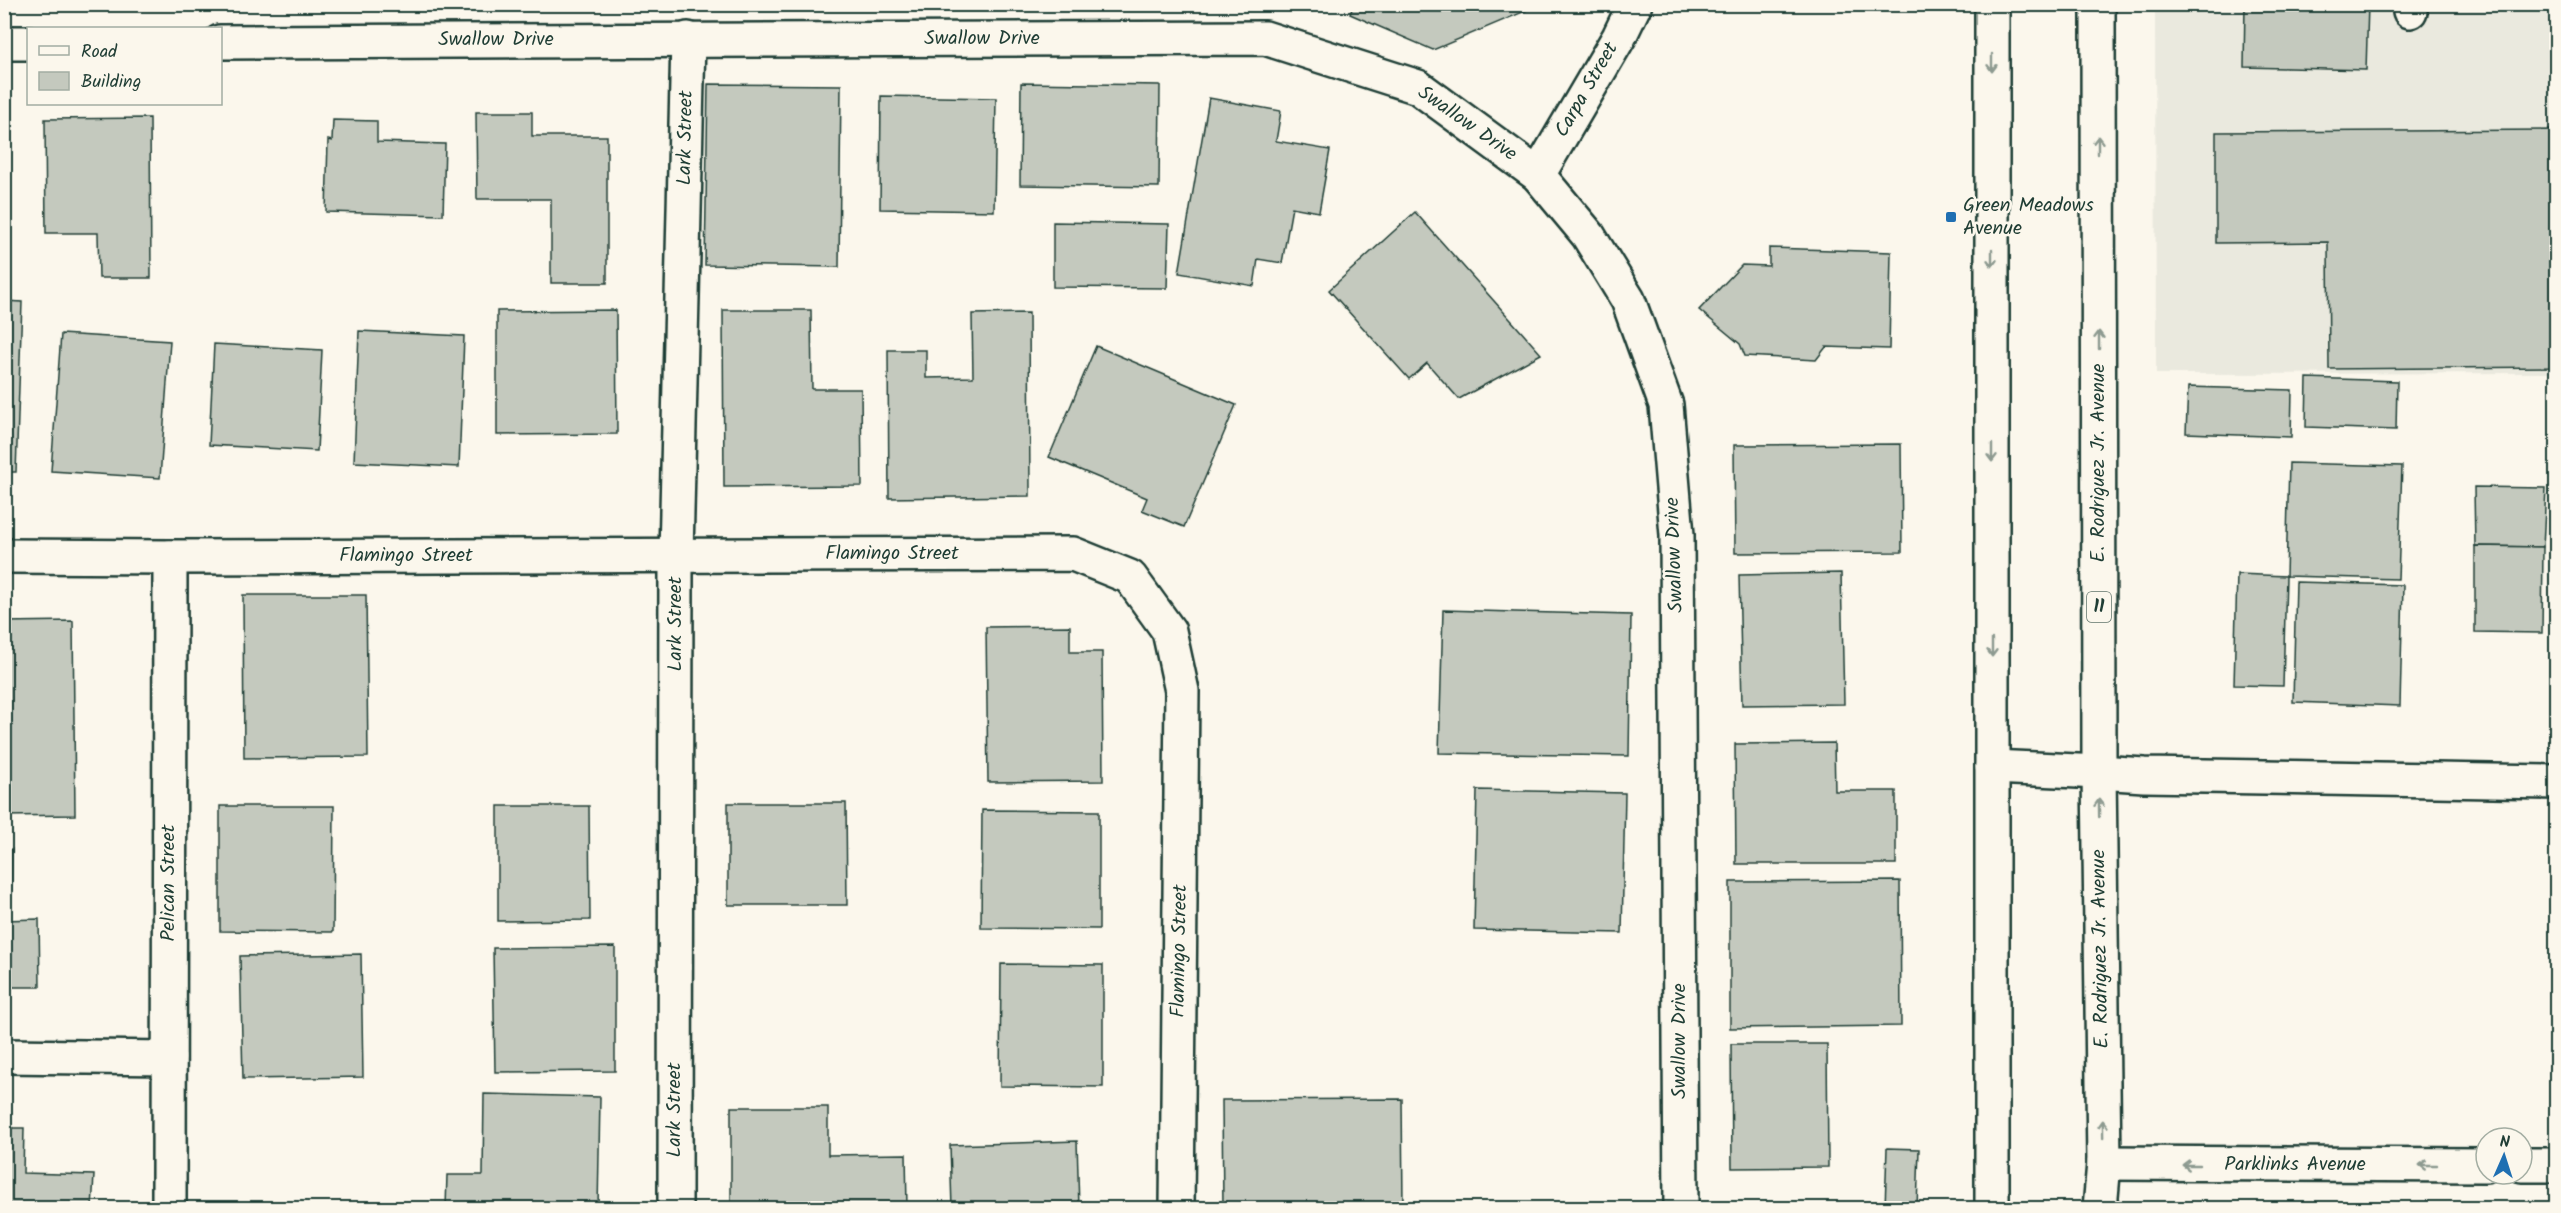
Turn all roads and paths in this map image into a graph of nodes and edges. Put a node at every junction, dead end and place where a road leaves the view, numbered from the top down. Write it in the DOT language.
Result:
graph roads {
  1 [pos="1635,4"];
  2 [pos="1992,4"];
  3 [pos="2098,4"];
  4 [pos="688,39"];
  5 [pos="222,42"];
  6 [pos="4,43"];
  7 [pos="27,43"];
  8 [pos="1538,175"];
  9 [pos="676,554"];
  10 [pos="4,556"];
  11 [pos="170,557"];
  12 [pos="1992,767"];
  13 [pos="2099,772"];
  14 [pos="2556,782"];
  15 [pos="4,1056"];
  16 [pos="169,1058"];
  17 [pos="2104,1163"];
  18 [pos="2474,1165"];
  19 [pos="2534,1165"];
  20 [pos="2556,1165"];
  21 [pos="169,1209"];
  22 [pos="675,1209"];
  23 [pos="1177,1209"];
  24 [pos="1681,1209"];
  25 [pos="1992,1209"];
  26 [pos="2100,1209"];
  1 -- 8 [label="street, Carpa Street"];
  2 -- 12 [label="street, one-way"];
  13 -- 3 [label="street, E. Rodriguez Jr. Avenue / 11, one-way"];
  4 -- 5 [label="street, Swallow Drive"];
  4 -- 8 [label="street, Swallow Drive"];
  4 -- 9 [label="street, Lark Street"];
  6 -- 7 [label="street"];
  8 -- 24 [label="street, Swallow Drive"];
  9 -- 11 [label="street, Flamingo Street"];
  9 -- 22 [label="street, Lark Street"];
  9 -- 23 [label="street, Flamingo Street"];
  10 -- 11 [label="street, Flamingo Street"];
  11 -- 16 [label="street, Pelican Street"];
  12 -- 13 [label="street"];
  12 -- 25 [label="street"];
  13 -- 14 [label="street"];
  17 -- 13 [label="street, E. Rodriguez Jr. Avenue / 11, one-way"];
  15 -- 16 [label="street"];
  16 -- 21 [label="street, Pelican Street"];
  18 -- 17 [label="street, Parklinks Avenue, one-way"];
  17 -- 26 [label="street, E. Rodriguez Jr. Avenue / 11"];
  19 -- 20 [label="street"];
}
